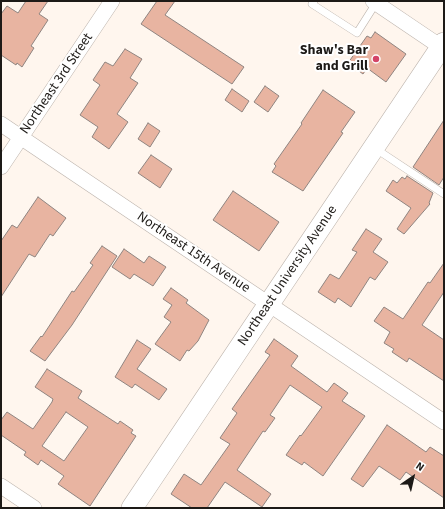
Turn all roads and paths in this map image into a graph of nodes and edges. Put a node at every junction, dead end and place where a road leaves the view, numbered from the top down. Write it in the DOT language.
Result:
graph roads {
  1 [pos="112,1"];
  2 [pos="314,1"];
  3 [pos="375,2"];
  4 [pos="443,46"];
  5 [pos="1,124"];
  6 [pos="21,138"];
  7 [pos="374,148"];
  8 [pos="1,167"];
  9 [pos="444,194"];
  10 [pos="269,304"];
  11 [pos="444,422"];
  12 [pos="1,486"];
  13 [pos="34,508"];
  14 [pos="132,508"];
  1 -- 6 [label="street, Northeast 3rd Street"];
  2 -- 3 [label="lane"];
  3 -- 4 [label="street"];
  4 -- 7 [label="main road, Northeast University Avenue"];
  5 -- 6 [label="street, Northeast 15th Avenue"];
  6 -- 8 [label="street, Northeast 3rd Street"];
  6 -- 10 [label="street, Northeast 15th Avenue"];
  7 -- 9 [label="lane"];
  7 -- 10 [label="main road, Northeast University Avenue"];
  10 -- 11 [label="street, Northeast 15th Avenue"];
  10 -- 14 [label="main road, Northeast University Avenue"];
  12 -- 13 [label="street"];
}
